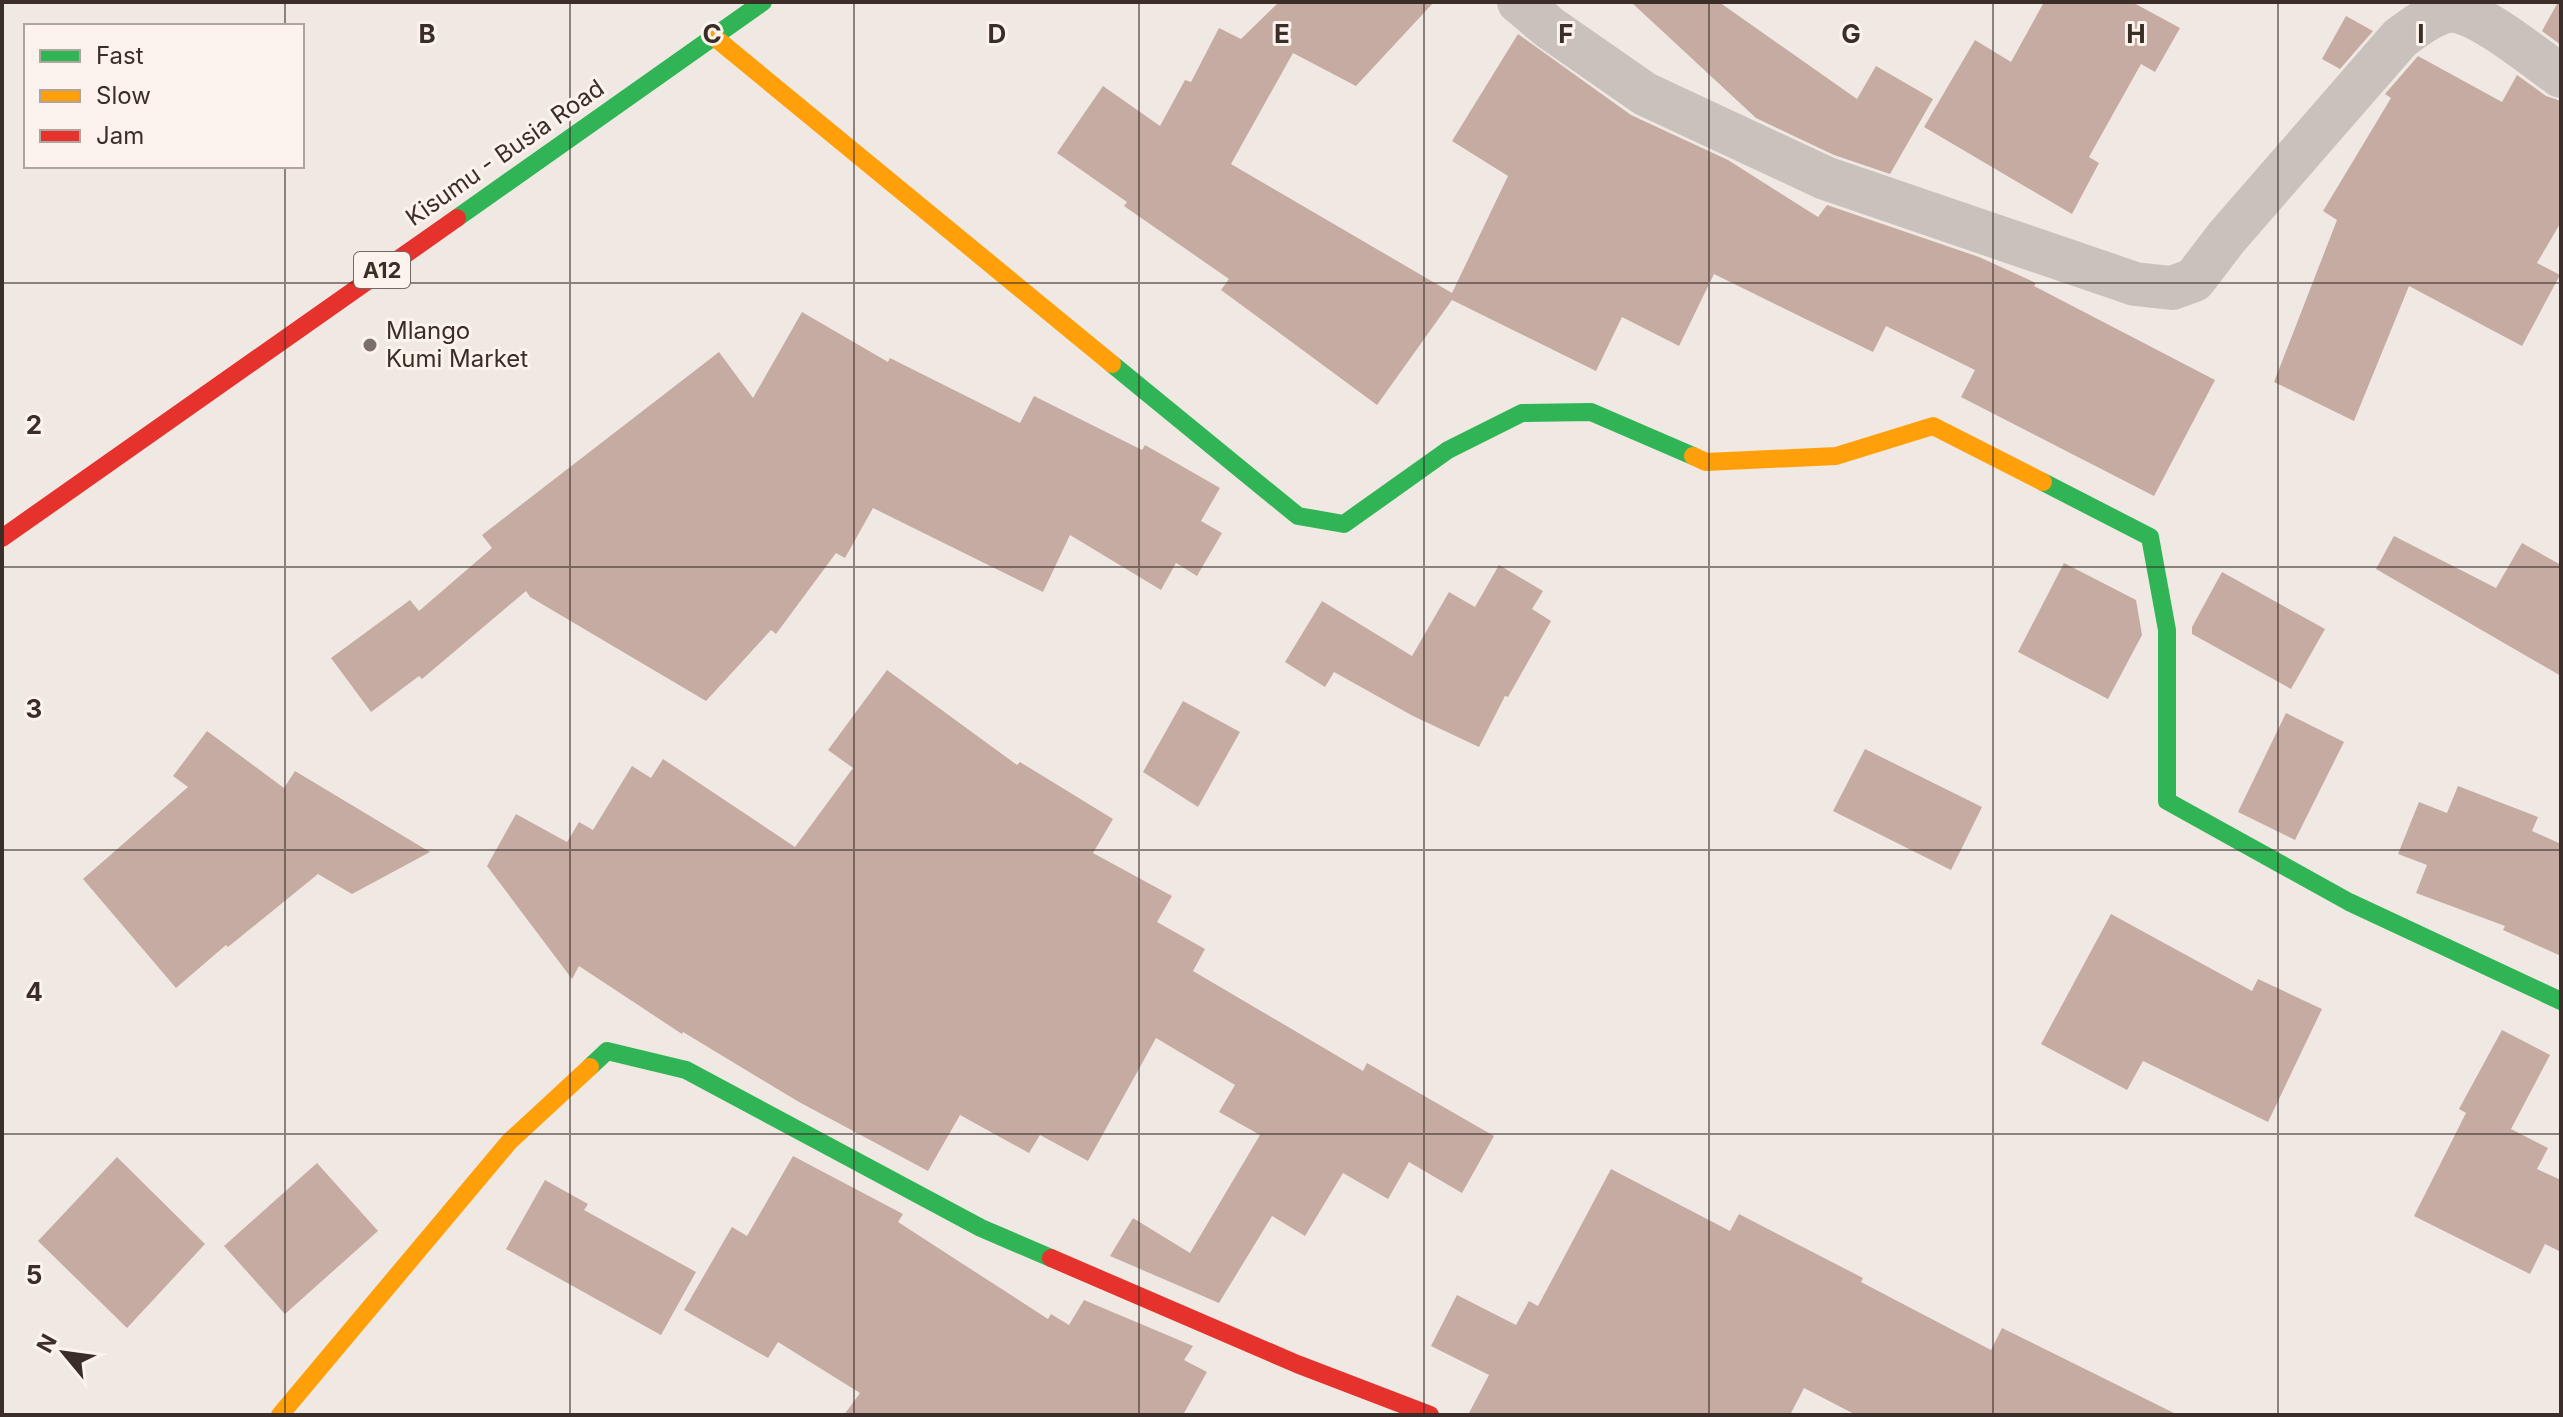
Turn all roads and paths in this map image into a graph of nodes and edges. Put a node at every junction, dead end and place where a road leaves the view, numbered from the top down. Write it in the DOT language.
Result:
graph roads {
  1 [pos="763,2"];
  2 [pos="1519,2"];
  3 [pos="713,36"];
  4 [pos="2561,76"];
  5 [pos="2,538"];
  6 [pos="2561,1001"];
  7 [pos="280,1415"];
  8 [pos="1430,1415"];
  1 -- 3 [label="main road, Kisumu - Busia Road / A12"];
  2 -- 4 [label="street"];
  3 -- 5 [label="main road, Kisumu - Busia Road / A12"];
  3 -- 6 [label="main road"];
  7 -- 8 [label="main road"];
}
